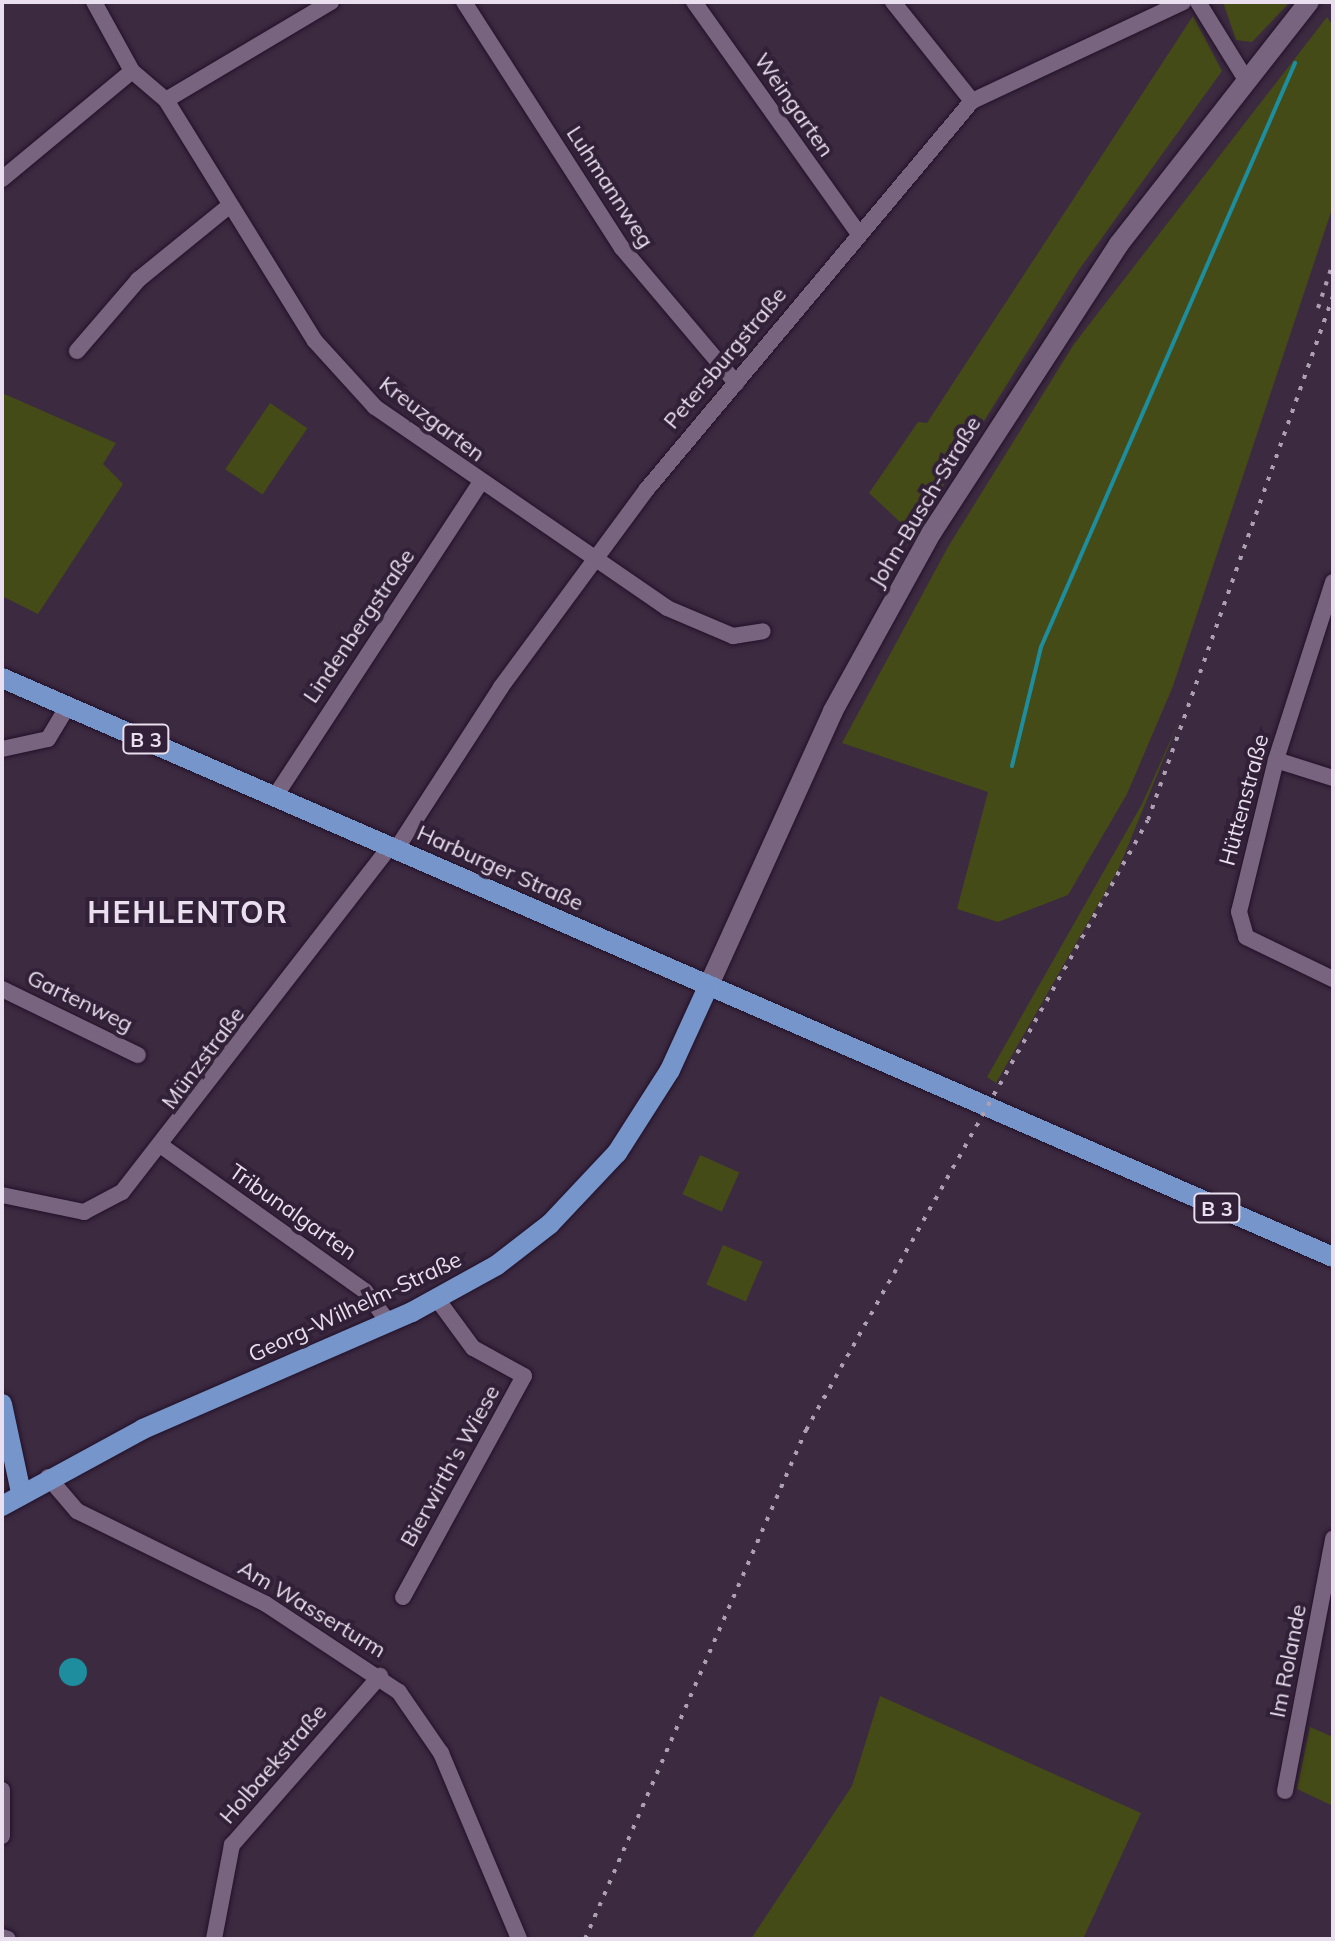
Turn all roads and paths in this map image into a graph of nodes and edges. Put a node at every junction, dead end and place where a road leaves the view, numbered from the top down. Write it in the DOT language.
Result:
graph roads {
  1 [pos="94,2"];
  2 [pos="331,2"];
  3 [pos="464,2"];
  4 [pos="694,2"];
  5 [pos="893,2"];
  6 [pos="1183,2"];
  7 [pos="1198,2"];
  8 [pos="1309,2"];
  9 [pos="132,71"];
  10 [pos="1245,78"];
  11 [pos="166,100"];
  12 [pos="972,101"];
  13 [pos="2,179"];
  14 [pos="229,206"];
  15 [pos="858,233"];
  16 [pos="77,351"];
  17 [pos="736,383"];
  18 [pos="480,483"];
  19 [pos="591,563"];
  20 [pos="1333,582"];
  21 [pos="1328,613"];
  22 [pos="763,631"];
  23 [pos="2,678"];
  24 [pos="67,707"];
  25 [pos="2,749"];
  26 [pos="1276,760"];
  27 [pos="1333,778"];
  28 [pos="276,795"];
  29 [pos="394,847"];
  30 [pos="1333,979"];
  31 [pos="708,987"];
  32 [pos="2,989"];
  33 [pos="138,1055"];
  34 [pos="163,1147"];
  35 [pos="2,1195"];
  36 [pos="1333,1257"];
  37 [pos="437,1299"];
  38 [pos="388,1322"];
  39 [pos="2,1404"];
  40 [pos="48,1477"];
  41 [pos="21,1493"];
  42 [pos="2,1506"];
  43 [pos="1333,1539"];
  44 [pos="403,1597"];
  45 [pos="380,1676"];
  46 [pos="2,1790"];
  47 [pos="1285,1791"];
  48 [pos="2,1836"];
  49 [pos="2,1937"];
  50 [pos="8,1939"];
  51 [pos="214,1939"];
  52 [pos="519,1939"];
  1 -- 9 [label="street, Kreuzgarten"];
  2 -- 11 [label="street"];
  3 -- 17 [label="street, Luhmannweg"];
  4 -- 15 [label="street, Weingarten"];
  5 -- 12 [label="street"];
  6 -- 12 [label="street, Petersburgstraße"];
  7 -- 10 [label="street"];
  8 -- 10 [label="main road"];
  9 -- 11 [label="street, Kreuzgarten"];
  9 -- 13 [label="street"];
  10 -- 31 [label="main road, John-Busch-Straße"];
  11 -- 14 [label="street, Kreuzgarten"];
  12 -- 15 [label="street, Petersburgstraße"];
  14 -- 16 [label="street"];
  14 -- 18 [label="street, Kreuzgarten"];
  15 -- 17 [label="street, Petersburgstraße"];
  17 -- 19 [label="street, Petersburgstraße"];
  18 -- 19 [label="street, Kreuzgarten"];
  18 -- 28 [label="street, Lindenbergstraße"];
  19 -- 22 [label="street, Kreuzgarten"];
  19 -- 29 [label="street, Petersburgstraße"];
  20 -- 21 [label="street, Hüttenstraße"];
  21 -- 26 [label="street, Hüttenstraße"];
  23 -- 24 [label="main road, Harburger Straße / B 3"];
  24 -- 25 [label="street"];
  24 -- 28 [label="main road, Harburger Straße / B 3"];
  26 -- 27 [label="street"];
  26 -- 30 [label="street, Hüttenstraße"];
  28 -- 29 [label="main road, Harburger Straße / B 3"];
  29 -- 31 [label="main road, Harburger Straße / B 3"];
  29 -- 34 [label="street, Münzstraße"];
  31 -- 36 [label="main road, Harburger Straße / B 3"];
  31 -- 37 [label="main road, Georg-Wilhelm-Straße"];
  32 -- 33 [label="street, Gartenweg"];
  34 -- 35 [label="street, Münzstraße"];
  34 -- 38 [label="street, Tribunalgarten"];
  37 -- 38 [label="main road, Georg-Wilhelm-Straße"];
  37 -- 44 [label="street, Bierwirth's Wiese"];
  38 -- 40 [label="main road, Georg-Wilhelm-Straße"];
  39 -- 41 [label="main road"];
  40 -- 41 [label="main road, Georg-Wilhelm-Straße"];
  40 -- 45 [label="street, Am Wasserturm"];
  41 -- 42 [label="main road, Georg-Wilhelm-Straße"];
  43 -- 47 [label="street, Im Rolande"];
  45 -- 51 [label="street, Holbaekstraße"];
  45 -- 52 [label="street, Am Wasserturm"];
  46 -- 48 [label="street"];
  49 -- 50 [label="street"];
}
